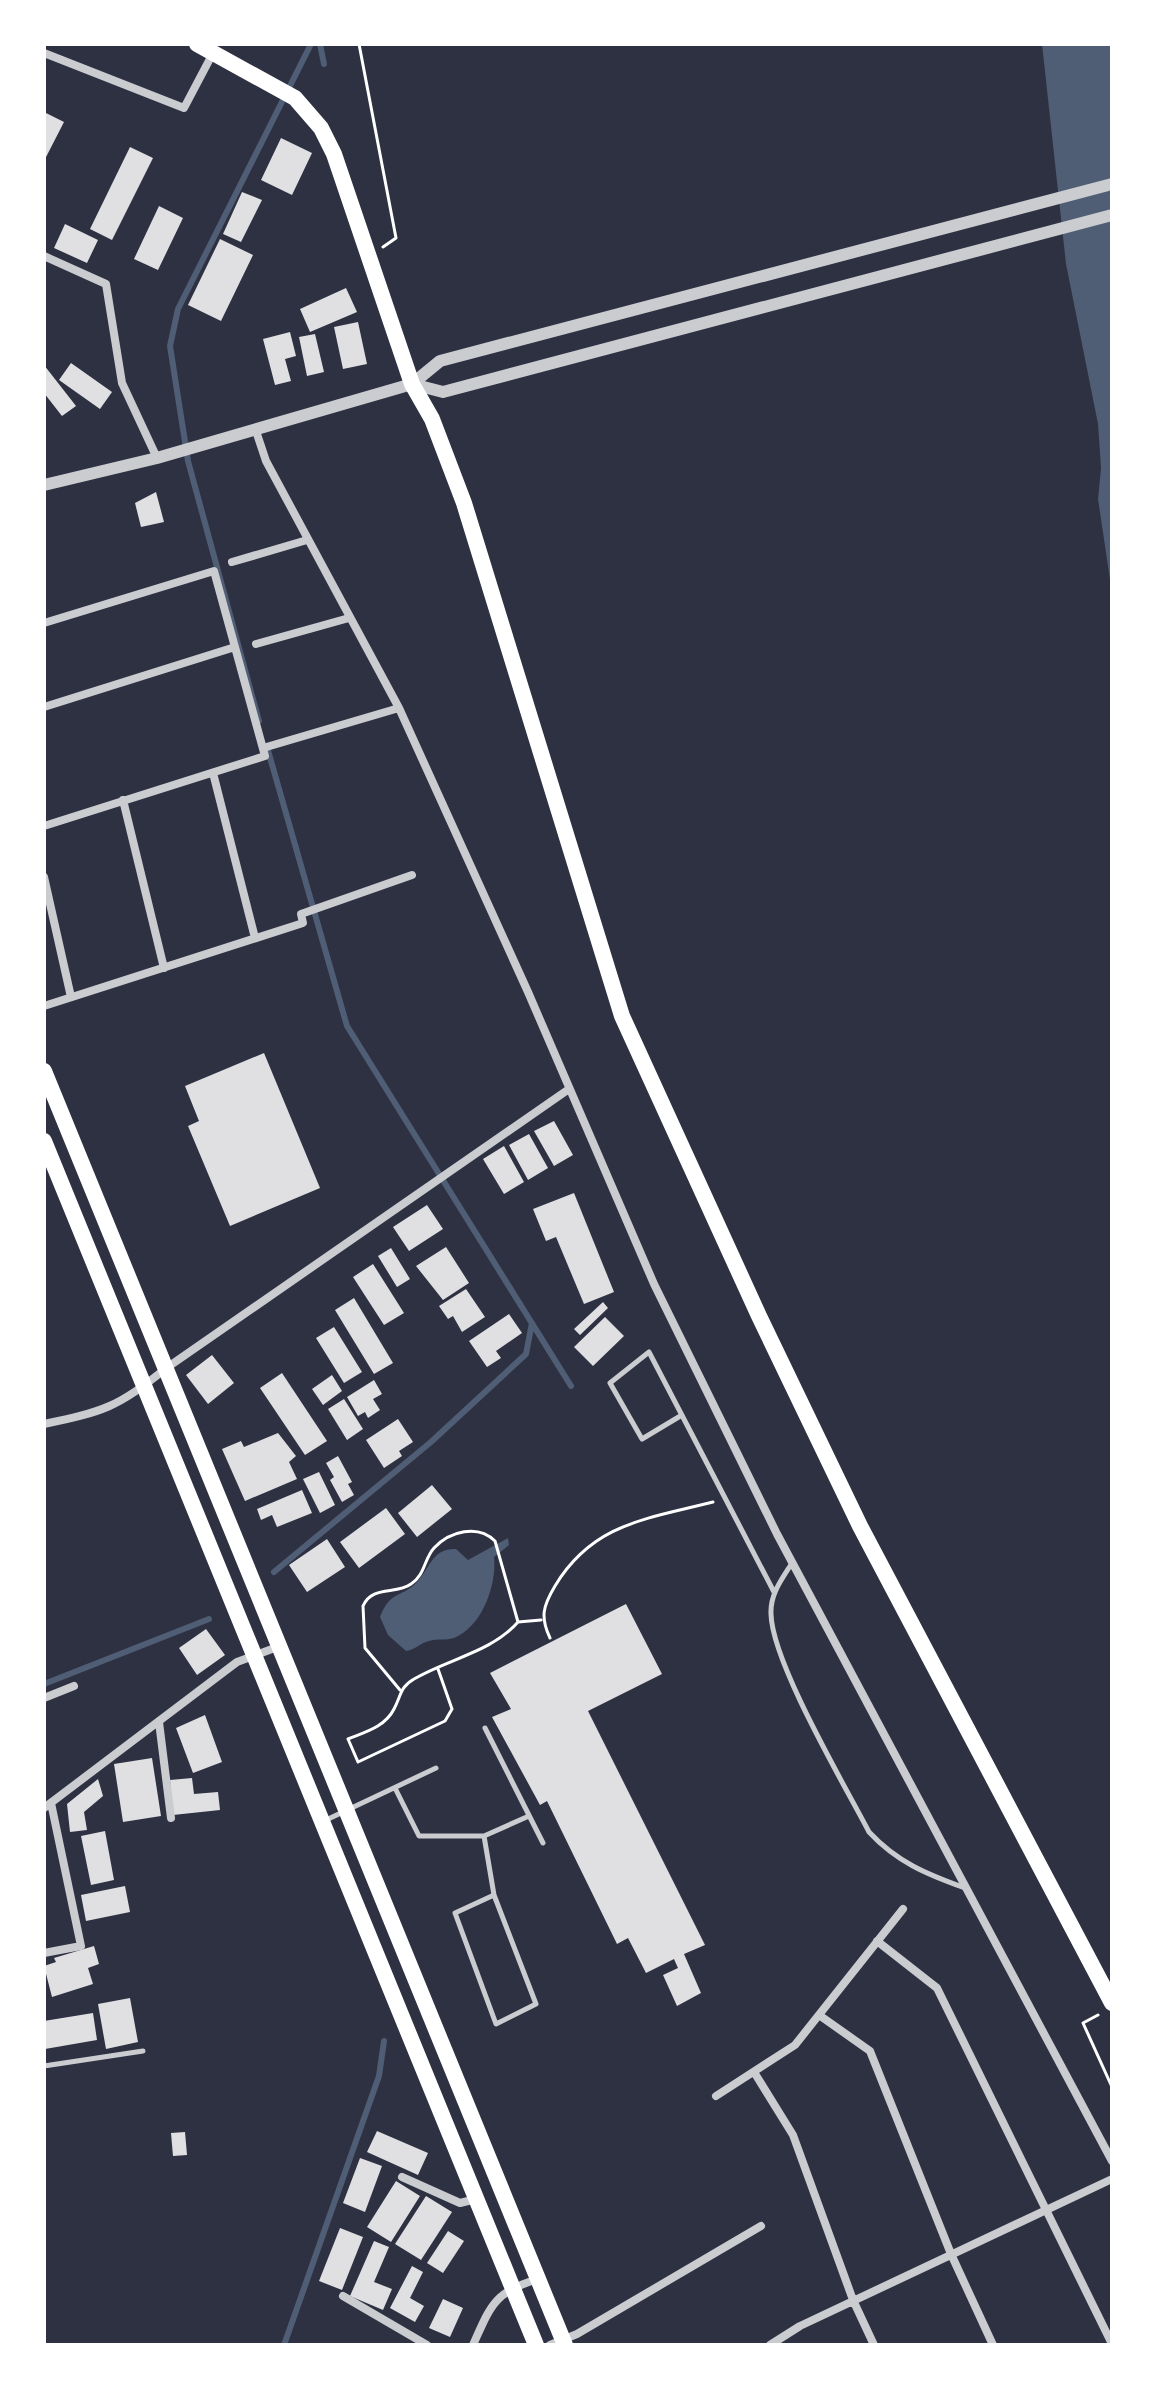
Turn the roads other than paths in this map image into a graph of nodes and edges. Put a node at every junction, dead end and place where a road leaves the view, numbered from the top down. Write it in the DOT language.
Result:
graph roads {
  1 [pos="197,44"];
  2 [pos="44,53"];
  3 [pos="213,53"];
  4 [pos="1112,184"];
  5 [pos="1112,215"];
  6 [pos="44,256"];
  7 [pos="412,384"];
  8 [pos="256,431"];
  9 [pos="157,458"];
  10 [pos="44,485"];
  11 [pos="307,540"];
  12 [pos="232,562"];
  13 [pos="349,618"];
  14 [pos="44,623"];
  15 [pos="256,644"];
  16 [pos="235,647"];
  17 [pos="44,707"];
  18 [pos="399,708"];
  19 [pos="263,748"];
  20 [pos="213,773"];
  21 [pos="123,800"];
  22 [pos="44,826"];
  23 [pos="412,875"];
  24 [pos="44,877"];
  25 [pos="255,938"];
  26 [pos="164,968"];
  27 [pos="71,997"];
  28 [pos="44,1006"];
  29 [pos="44,1071"];
  30 [pos="569,1089"];
  31 [pos="44,1141"];
  32 [pos="76,1149"];
  33 [pos="48,1160"];
  34 [pos="165,1369"];
  35 [pos="144,1386"];
  36 [pos="682,1415"];
  37 [pos="44,1424"];
  38 [pos="792,1563"];
  39 [pos="774,1592"];
  40 [pos="281,1645"];
  41 [pos="255,1656"];
  42 [pos="74,1686"];
  43 [pos="44,1698"];
  44 [pos="159,1722"];
  45 [pos="485,1728"];
  46 [pos="436,1768"];
  47 [pos="395,1788"];
  48 [pos="47,1806"];
  49 [pos="346,1812"];
  50 [pos="529,1816"];
  51 [pos="171,1818"];
  52 [pos="323,1822"];
  53 [pos="484,1836"];
  54 [pos="543,1843"];
  55 [pos="966,1888"];
  56 [pos="494,1895"];
  57 [pos="903,1909"];
  58 [pos="877,1941"];
  59 [pos="44,1953"];
  60 [pos="1107,2008"];
  61 [pos="819,2015"];
  62 [pos="143,2051"];
  63 [pos="44,2066"];
  64 [pos="754,2072"];
  65 [pos="716,2096"];
  66 [pos="1112,2161"];
  67 [pos="402,2177"];
  68 [pos="1112,2179"];
  69 [pos="477,2199"];
  70 [pos="1047,2210"];
  71 [pos="761,2226"];
  72 [pos="951,2254"];
  73 [pos="538,2279"];
  74 [pos="513,2287"];
  75 [pos="343,2296"];
  76 [pos="853,2300"];
  77 [pos="559,2343"];
  78 [pos="1112,2344"];
  79 [pos="427,2345"];
  80 [pos="473,2345"];
  81 [pos="536,2345"];
  82 [pos="770,2345"];
  83 [pos="874,2345"];
  84 [pos="993,2345"];
  1 -- 3 [label="main road"];
  2 -- 3 [label="street"];
  3 -- 7 [label="main road"];
  4 -- 7 [label="street"];
  5 -- 7 [label="street"];
  6 -- 9 [label="street"];
  7 -- 8 [label="street"];
  7 -- 60 [label="main road"];
  8 -- 9 [label="street"];
  8 -- 11 [label="street"];
  9 -- 10 [label="street"];
  11 -- 12 [label="street"];
  11 -- 13 [label="street"];
  13 -- 15 [label="street"];
  13 -- 18 [label="street"];
  14 -- 16 [label="street"];
  16 -- 17 [label="street"];
  16 -- 19 [label="street"];
  18 -- 19 [label="street"];
  18 -- 30 [label="street"];
  19 -- 20 [label="street"];
  20 -- 21 [label="street"];
  20 -- 25 [label="street"];
  21 -- 22 [label="street"];
  21 -- 26 [label="street"];
  23 -- 25 [label="street"];
  24 -- 27 [label="street"];
  25 -- 26 [label="street"];
  26 -- 27 [label="street"];
  27 -- 28 [label="street"];
  29 -- 32 [label="main road"];
  30 -- 34 [label="street"];
  30 -- 38 [label="street"];
  31 -- 33 [label="main road"];
  32 -- 33 [label="street"];
  32 -- 34 [label="main road"];
  33 -- 35 [label="main road"];
  34 -- 35 [label="street"];
  34 -- 40 [label="main road"];
  35 -- 37 [label="street"];
  35 -- 41 [label="main road"];
  36 -- 36 [label="lane"];
  36 -- 39 [label="lane"];
  38 -- 39 [label="lane"];
  38 -- 55 [label="street"];
  39 -- 55 [label="lane"];
  40 -- 41 [label="street"];
  40 -- 49 [label="main road"];
  41 -- 44 [label="street"];
  41 -- 52 [label="main road"];
  42 -- 43 [label="street"];
  44 -- 48 [label="street"];
  44 -- 51 [label="street"];
  45 -- 50 [label="lane"];
  46 -- 47 [label="lane"];
  47 -- 49 [label="lane"];
  47 -- 53 [label="lane"];
  48 -- 59 [label="street"];
  49 -- 52 [label="lane"];
  49 -- 73 [label="main road"];
  50 -- 53 [label="lane"];
  50 -- 54 [label="lane"];
  52 -- 69 [label="main road"];
  53 -- 56 [label="lane"];
  55 -- 66 [label="street"];
  56 -- 56 [label="lane"];
  57 -- 58 [label="street"];
  58 -- 61 [label="street"];
  58 -- 70 [label="street"];
  61 -- 64 [label="street"];
  61 -- 72 [label="street"];
  62 -- 63 [label="lane"];
  64 -- 65 [label="street"];
  64 -- 76 [label="street"];
  67 -- 69 [label="street"];
  68 -- 70 [label="street"];
  69 -- 74 [label="main road"];
  70 -- 72 [label="street"];
  70 -- 78 [label="street"];
  71 -- 77 [label="street"];
  72 -- 76 [label="street"];
  72 -- 84 [label="street"];
  73 -- 74 [label="street"];
  73 -- 77 [label="main road"];
  74 -- 80 [label="street"];
  74 -- 81 [label="main road"];
  75 -- 79 [label="street"];
  76 -- 82 [label="street"];
  76 -- 83 [label="street"];
}
